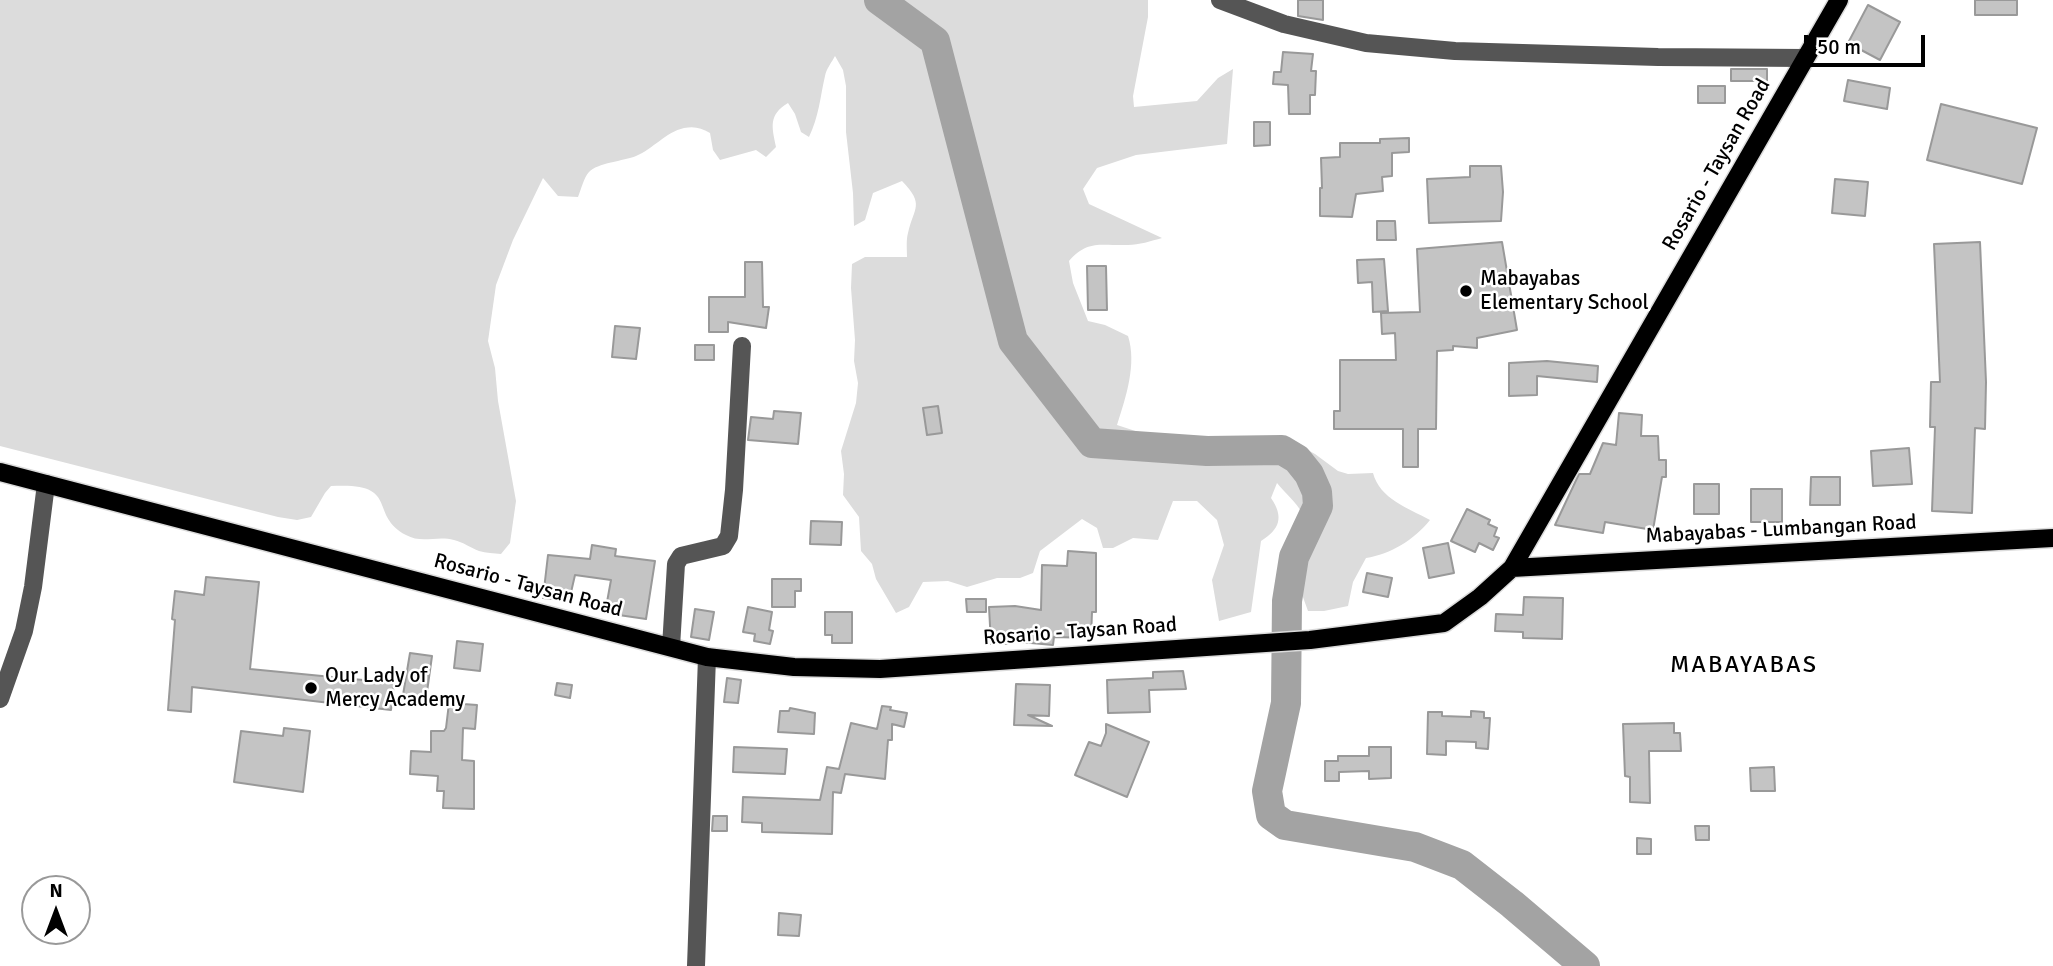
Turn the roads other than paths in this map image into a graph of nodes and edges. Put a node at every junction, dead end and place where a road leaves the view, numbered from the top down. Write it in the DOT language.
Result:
graph roads {
  1 [pos="1220,0"];
  2 [pos="1839,0"];
  3 [pos="1805,58"];
  4 [pos="741,346"];
  5 [pos="0,472"];
  6 [pos="46,484"];
  7 [pos="2053,538"];
  8 [pos="1512,568"];
  9 [pos="671,648"];
  10 [pos="707,657"];
  11 [pos="0,699"];
  12 [pos="696,966"];
  1 -- 3 [label="street"];
  2 -- 3 [label="main road, Rosario - Taysan Road"];
  3 -- 8 [label="main road, Rosario - Taysan Road"];
  4 -- 9 [label="street"];
  5 -- 6 [label="main road, Rosario - Taysan Road"];
  6 -- 9 [label="main road, Rosario - Taysan Road"];
  6 -- 11 [label="street"];
  7 -- 8 [label="main road, Mabayabas - Lumbangan Road"];
  8 -- 10 [label="main road, Rosario - Taysan Road"];
  9 -- 10 [label="main road, Rosario - Taysan Road"];
  10 -- 12 [label="street"];
}
